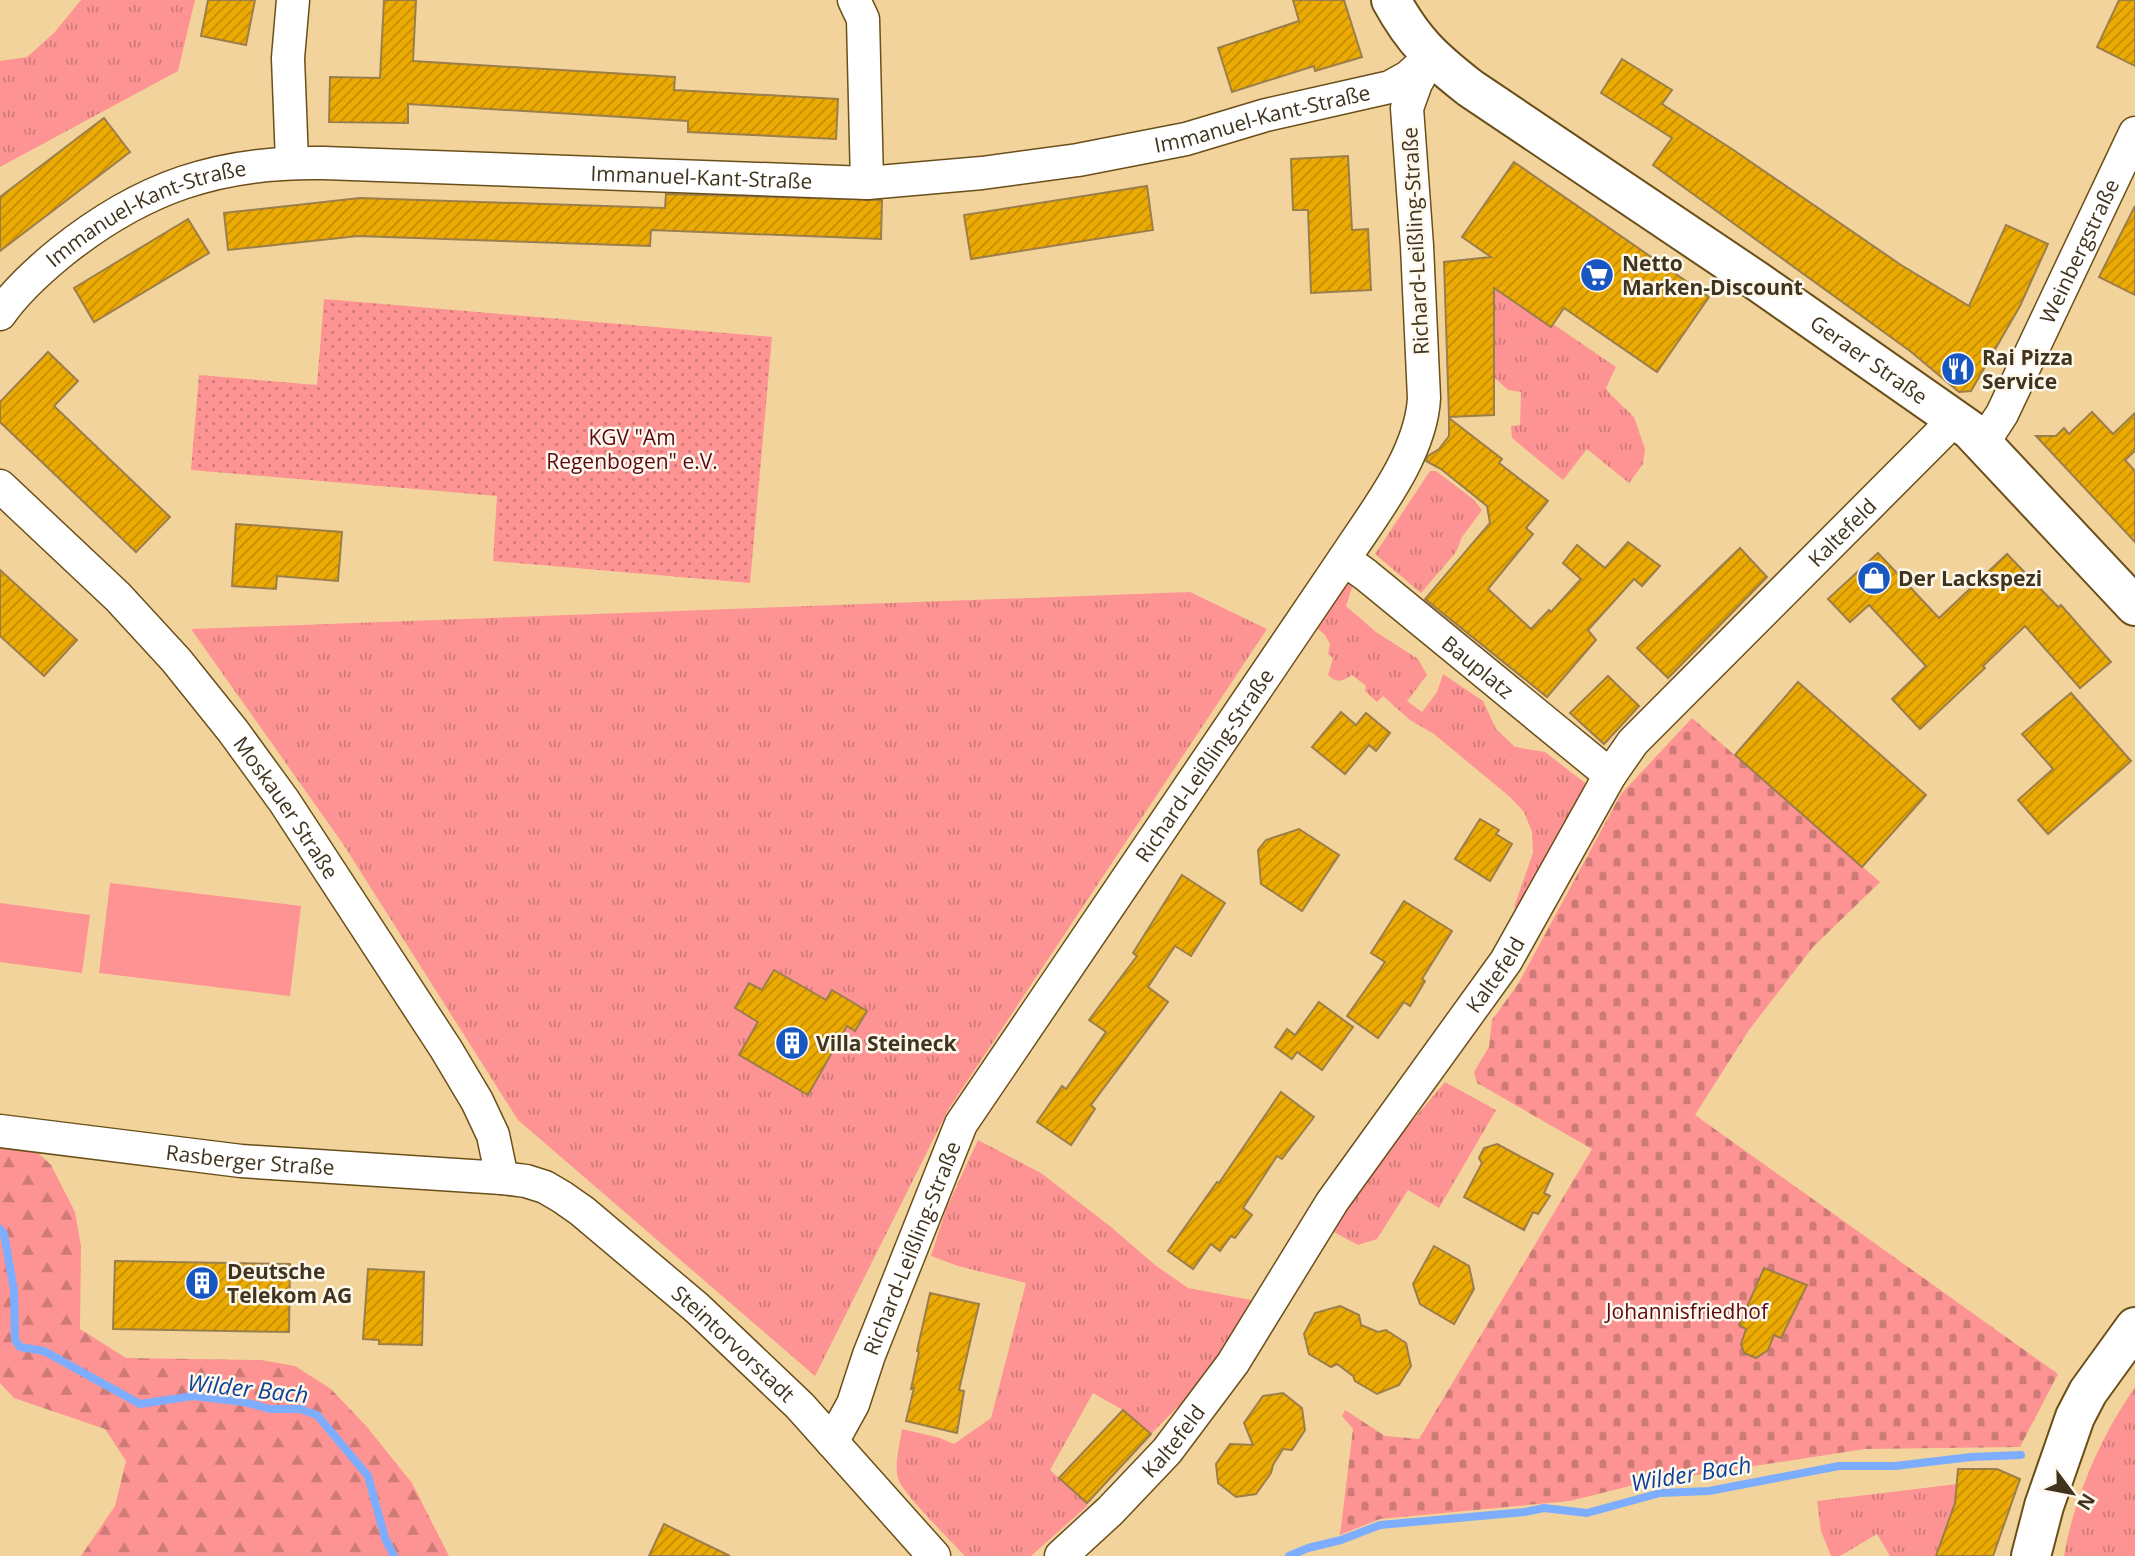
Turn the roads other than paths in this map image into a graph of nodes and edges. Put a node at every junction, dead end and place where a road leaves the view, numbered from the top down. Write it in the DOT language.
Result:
graph roads {
  1 [pos="293,0"];
  2 [pos="1391,0"];
  3 [pos="864,6"];
  4 [pos="1431,57"];
  5 [pos="2135,133"];
  6 [pos="292,162"];
  7 [pos="867,183"];
  8 [pos="0,314"];
  9 [pos="1969,431"];
  10 [pos="0,486"];
  11 [pos="1344,559"];
  12 [pos="2135,606"];
  13 [pos="1610,775"];
  14 [pos="0,1131"];
  15 [pos="502,1178"];
  16 [pos="2135,1327"];
  17 [pos="832,1442"];
  18 [pos="934,1556"];
  19 [pos="1061,1556"];
  20 [pos="2031,1556"];
  1 -- 6 [label="street"];
  2 -- 4 [label="street, Geraer Straße"];
  3 -- 7 [label="street"];
  4 -- 7 [label="street, Immanuel-Kant-Straße"];
  4 -- 9 [label="street, Geraer Straße"];
  4 -- 11 [label="street, Richard-Leißling-Straße"];
  5 -- 9 [label="street, Weinbergstraße"];
  6 -- 7 [label="street, Immanuel-Kant-Straße"];
  6 -- 8 [label="street, Immanuel-Kant-Straße"];
  9 -- 12 [label="street, Geraer Straße"];
  9 -- 13 [label="street, Kaltefeld"];
  10 -- 15 [label="street, Moskauer Straße"];
  11 -- 13 [label="street, Bauplatz"];
  11 -- 17 [label="street, Richard-Leißling-Straße"];
  13 -- 19 [label="street, Kaltefeld"];
  14 -- 15 [label="street, Rasberger Straße"];
  15 -- 17 [label="street, Steintorvorstadt"];
  16 -- 20 [label="street"];
  17 -- 18 [label="street, Steintorvorstadt"];
}
